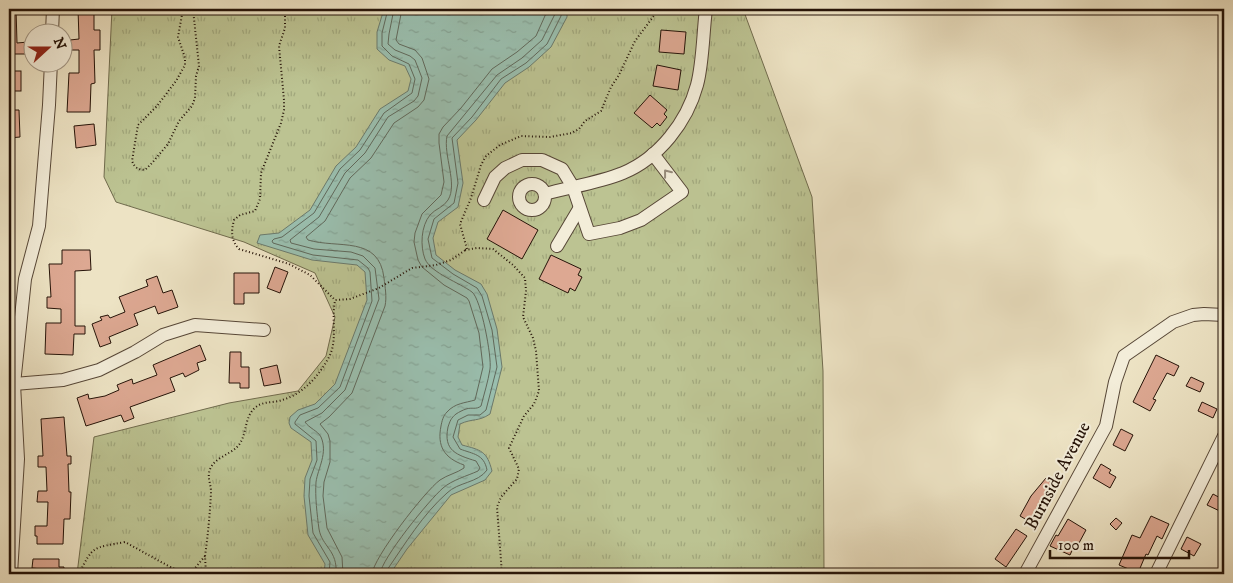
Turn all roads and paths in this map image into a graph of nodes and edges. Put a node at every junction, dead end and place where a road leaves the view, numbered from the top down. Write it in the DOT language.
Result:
graph roads {
  1 [pos="53,9"];
  2 [pos="183,9"];
  3 [pos="192,9"];
  4 [pos="285,9"];
  5 [pos="659,9"];
  6 [pos="706,9"];
  7 [pos="52,22"];
  8 [pos="51,72"];
  9 [pos="652,154"];
  10 [pos="573,187"];
  11 [pos="545,194"];
  12 [pos="484,200"];
  13 [pos="579,209"];
  14 [pos="557,246"];
  15 [pos="465,250"];
  16 [pos="335,300"];
  17 [pos="1224,315"];
  18 [pos="264,330"];
  19 [pos="14,384"];
  20 [pos="1224,436"];
  21 [pos="205,556"];
  22 [pos="11,574"];
  23 [pos="79,574"];
  24 [pos="192,574"];
  25 [pos="206,574"];
  26 [pos="502,574"];
  27 [pos="1025,574"];
  28 [pos="1156,574"];
  1 -- 7 [label="street"];
  2 -- 3 [label="path"];
  4 -- 16 [label="path"];
  5 -- 15 [label="path"];
  6 -- 9 [label="street"];
  8 -- 19 [label="street"];
  9 -- 10 [label="street"];
  13 -- 9 [label="street, one-way"];
  10 -- 11 [label="street"];
  10 -- 12 [label="street"];
  10 -- 13 [label="street"];
  13 -- 14 [label="street"];
  15 -- 16 [label="path"];
  15 -- 26 [label="path"];
  16 -- 21 [label="path"];
  17 -- 27 [label="street, Burnside Avenue"];
  18 -- 19 [label="street"];
  19 -- 22 [label="street"];
  20 -- 28 [label="street"];
  21 -- 24 [label="path"];
  21 -- 25 [label="path"];
  23 -- 24 [label="path"];
}
